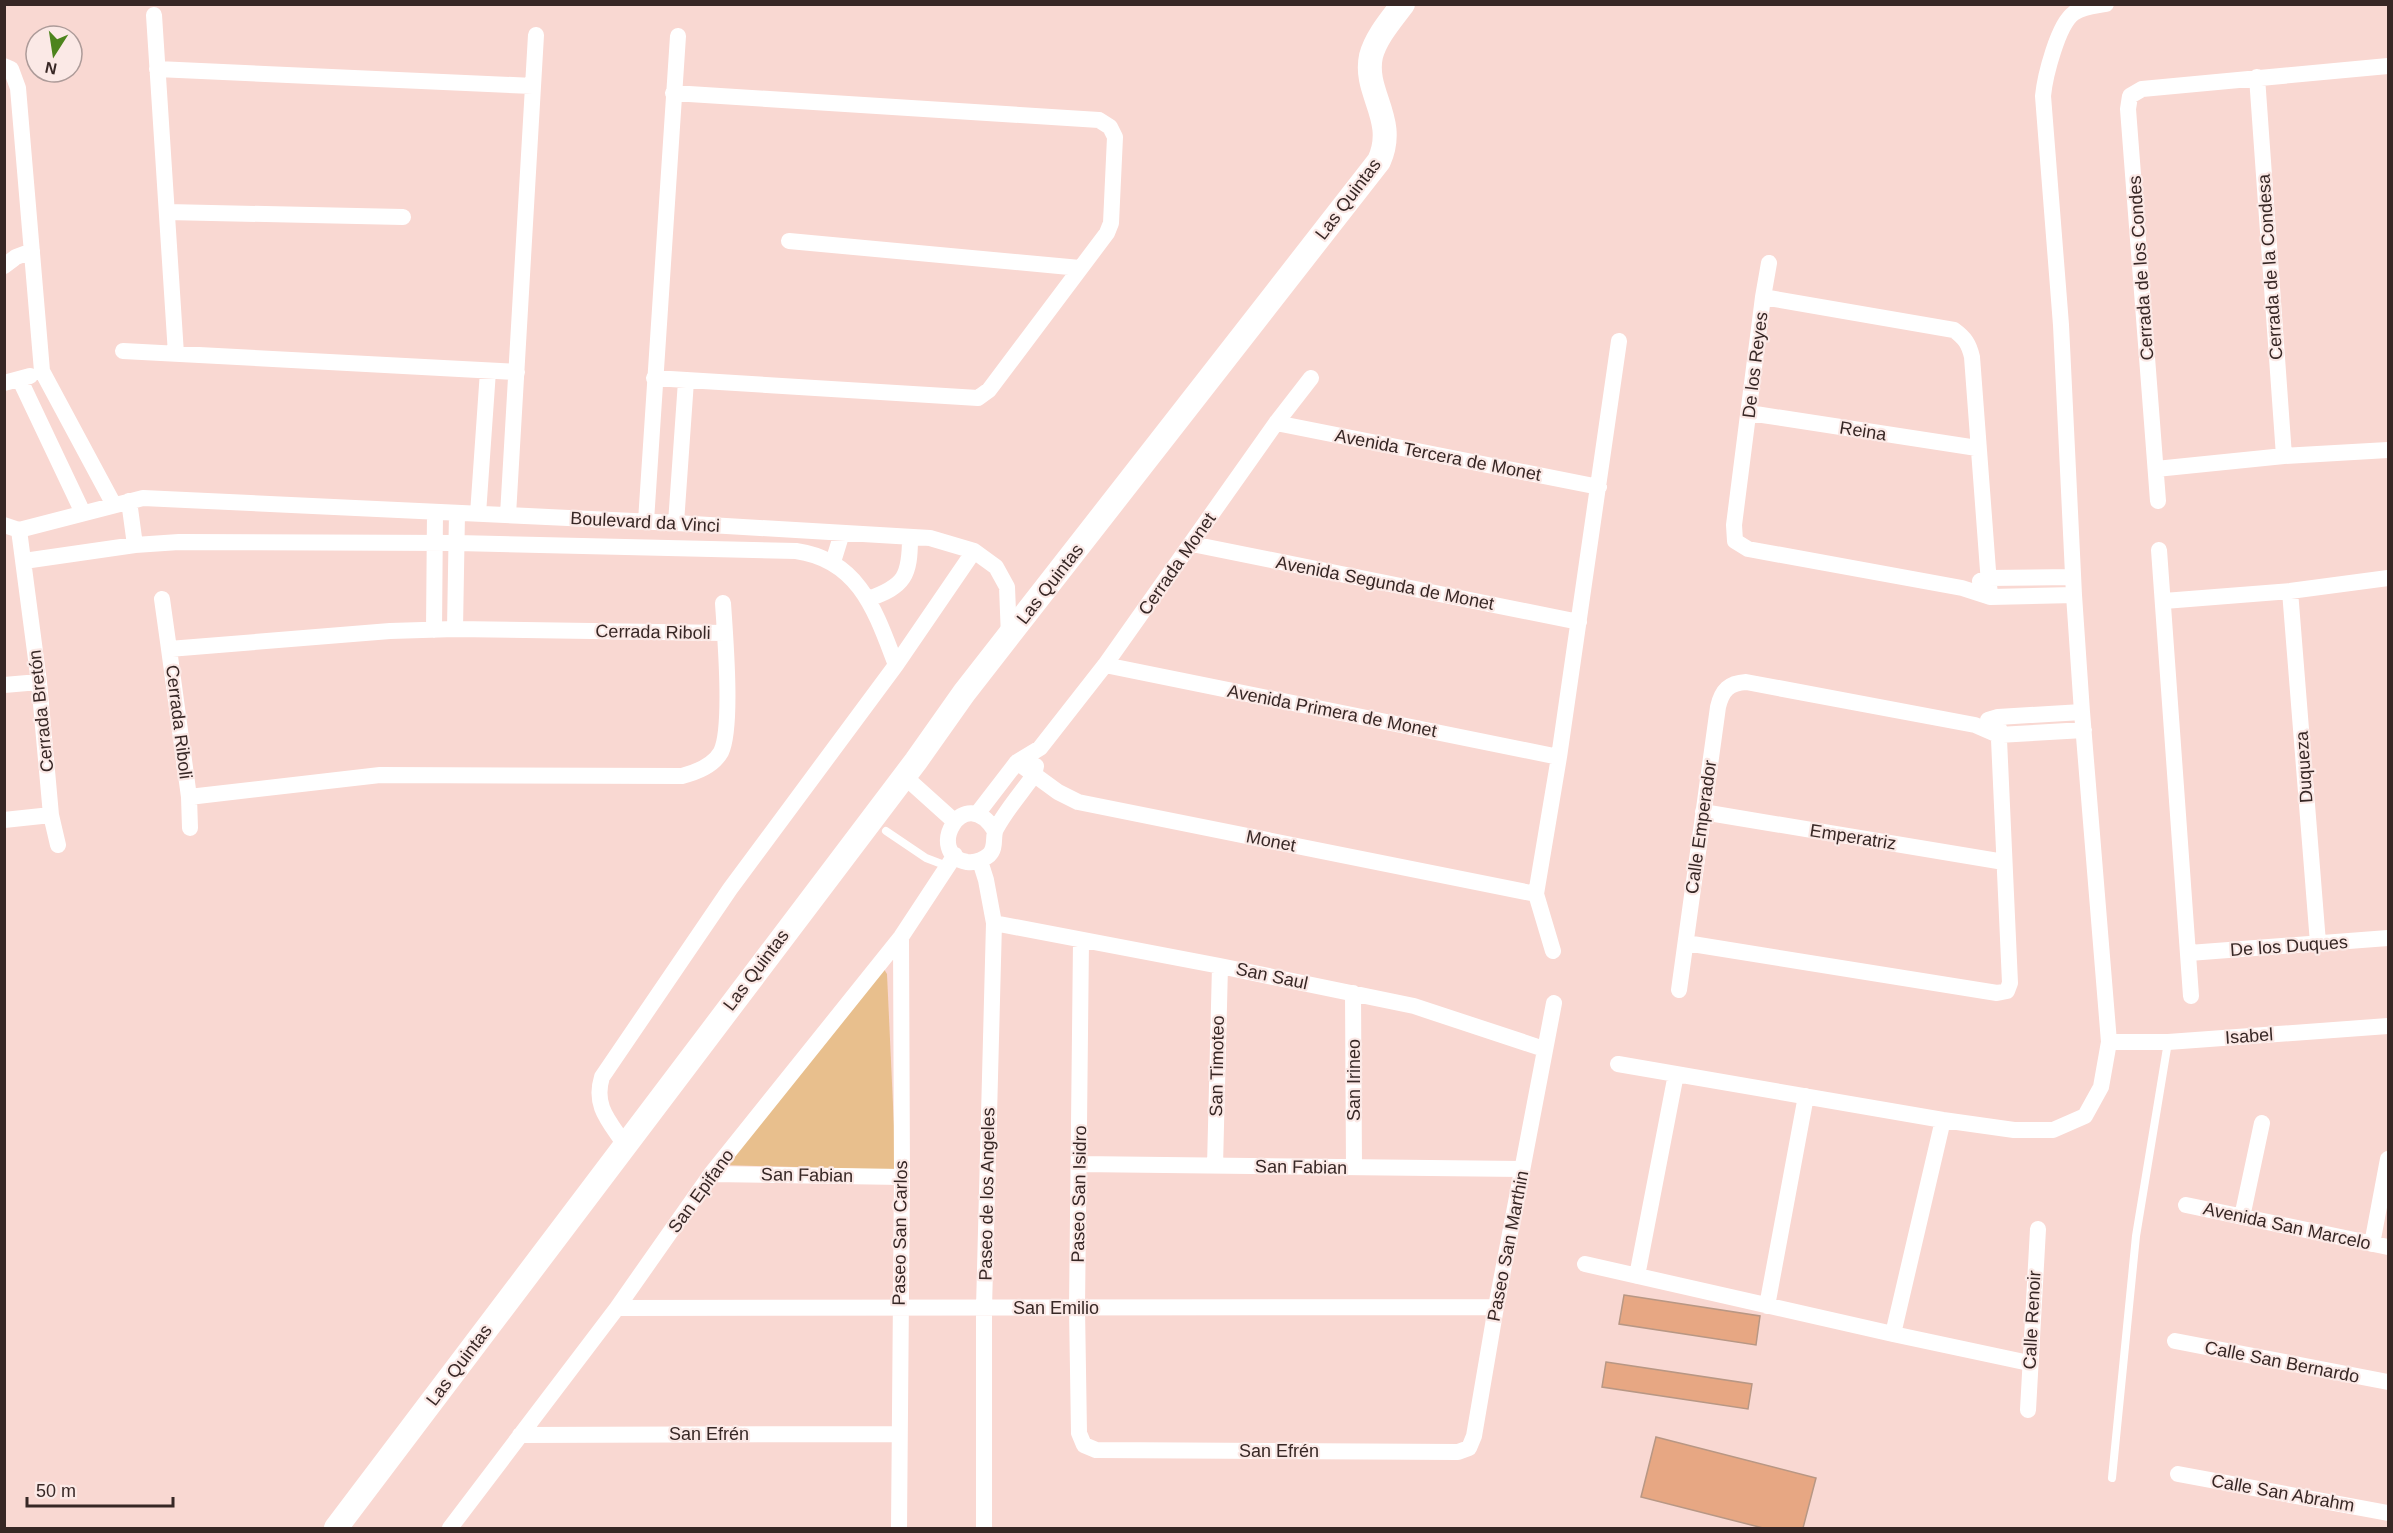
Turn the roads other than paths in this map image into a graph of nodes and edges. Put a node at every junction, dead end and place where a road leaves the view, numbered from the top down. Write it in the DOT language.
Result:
graph roads {
  1 [pos="1403,4"];
  2 [pos="2106,4"];
  3 [pos="154,15"];
  4 [pos="536,35"];
  5 [pos="678,36"];
  6 [pos="4,66"];
  7 [pos="2388,66"];
  8 [pos="157,69"];
  9 [pos="2257,77"];
  10 [pos="533,86"];
  11 [pos="673,93"];
  12 [pos="167,212"];
  13 [pos="403,217"];
  14 [pos="789,241"];
  15 [pos="32,251"];
  16 [pos="1769,262"];
  17 [pos="4,266"];
  18 [pos="1080,268"];
  19 [pos="1763,297"];
  20 [pos="1619,341"];
  21 [pos="123,351"];
  22 [pos="176,354"];
  23 [pos="489,370"];
  24 [pos="42,371"];
  25 [pos="517,372"];
  26 [pos="654,378"];
  27 [pos="1311,378"];
  28 [pos="12,381"];
  29 [pos="686,381"];
  30 [pos="1749,413"];
  31 [pos="1276,423"];
  32 [pos="1977,448"];
  33 [pos="2388,450"];
  34 [pos="2284,456"];
  35 [pos="2156,469"];
  36 [pos="1599,487"];
  37 [pos="2158,501"];
  38 [pos="121,503"];
  39 [pos="435,512"];
  40 [pos="83,513"];
  41 [pos="457,513"];
  42 [pos="478,514"];
  43 [pos="508,515"];
  44 [pos="646,521"];
  45 [pos="676,523"];
  46 [pos="12,527"];
  47 [pos="842,533"];
  48 [pos="910,537"];
  49 [pos="434,543"];
  50 [pos="457,543"];
  51 [pos="1192,544"];
  52 [pos="135,545"];
  53 [pos="2160,550"];
  54 [pos="981,555"];
  55 [pos="24,561"];
  56 [pos="833,562"];
  57 [pos="2073,577"];
  58 [pos="1988,578"];
  59 [pos="2388,578"];
  60 [pos="1962,588"];
  61 [pos="2290,591"];
  62 [pos="2074,595"];
  63 [pos="1990,597"];
  64 [pos="162,599"];
  65 [pos="868,599"];
  66 [pos="2164,601"];
  67 [pos="723,603"];
  68 [pos="1579,622"];
  69 [pos="455,629"];
  70 [pos="434,630"];
  71 [pos="725,633"];
  72 [pos="1009,637"];
  73 [pos="169,649"];
  74 [pos="896,665"];
  75 [pos="1105,665"];
  76 [pos="39,681"];
  77 [pos="4,685"];
  78 [pos="2082,712"];
  79 [pos="1998,717"];
  80 [pos="1975,725"];
  81 [pos="2084,730"];
  82 [pos="1998,735"];
  83 [pos="1040,748"];
  84 [pos="1559,757"];
  85 [pos="1017,762"];
  86 [pos="1034,775"];
  87 [pos="904,776"];
  88 [pos="189,797"];
  89 [pos="1702,813"];
  90 [pos="977,814"];
  91 [pos="51,815"];
  92 [pos="4,820"];
  93 [pos="954,821"];
  94 [pos="190,828"];
  95 [pos="885,831"];
  96 [pos="995,831"];
  97 [pos="58,845"];
  98 [pos="951,861"];
  99 [pos="980,861"];
  100 [pos="2004,862"];
  101 [pos="1536,894"];
  102 [pos="994,923"];
  103 [pos="901,937"];
  104 [pos="2388,938"];
  105 [pos="1081,941"];
  106 [pos="1686,943"];
  107 [pos="2318,943"];
  108 [pos="1553,951"];
  109 [pos="2189,953"];
  110 [pos="1220,966"];
  111 [pos="1679,990"];
  112 [pos="1353,993"];
  113 [pos="2191,996"];
  114 [pos="1554,1003"];
  115 [pos="2388,1026"];
  116 [pos="2109,1042"];
  117 [pos="2168,1042"];
  118 [pos="1544,1049"];
  119 [pos="1618,1064"];
  120 [pos="1676,1074"];
  121 [pos="1806,1096"];
  122 [pos="1943,1120"];
  123 [pos="2262,1122"];
  124 [pos="625,1145"];
  125 [pos="2388,1159"];
  126 [pos="1080,1164"];
  127 [pos="1215,1166"];
  128 [pos="1354,1167"];
  129 [pos="1522,1169"];
  130 [pos="711,1174"];
  131 [pos="902,1177"];
  132 [pos="2186,1205"];
  133 [pos="2242,1217"];
  134 [pos="2038,1229"];
  135 [pos="2380,1245"];
  136 [pos="1585,1264"];
  137 [pos="1637,1276"];
  138 [pos="1767,1306"];
  139 [pos="899,1307"];
  140 [pos="616,1308"];
  141 [pos="984,1308"];
  142 [pos="1077,1308"];
  143 [pos="1496,1308"];
  144 [pos="1893,1335"];
  145 [pos="2175,1341"];
  146 [pos="2030,1363"];
  147 [pos="2388,1382"];
  148 [pos="2028,1410"];
  149 [pos="899,1434"];
  150 [pos="520,1435"];
  151 [pos="1472,1443"];
  152 [pos="1084,1445"];
  153 [pos="2178,1474"];
  154 [pos="2112,1478"];
  155 [pos="2388,1513"];
  156 [pos="336,1528"];
  157 [pos="450,1528"];
  158 [pos="899,1528"];
  159 [pos="984,1528"];
  1 -- 72 [label="street, Las Quintas"];
  2 -- 57 [label="street"];
  3 -- 8 [label="street"];
  4 -- 10 [label="street"];
  5 -- 11 [label="street"];
  6 -- 15 [label="street"];
  7 -- 9 [label="street, Cerrada de los Condes"];
  8 -- 10 [label="street"];
  8 -- 12 [label="street"];
  9 -- 34 [label="street, Cerrada de la Condesa"];
  9 -- 35 [label="street, Cerrada de los Condes"];
  10 -- 25 [label="street"];
  11 -- 18 [label="street"];
  11 -- 26 [label="street"];
  12 -- 13 [label="street"];
  12 -- 22 [label="street"];
  14 -- 18 [label="street"];
  15 -- 17 [label="street"];
  15 -- 24 [label="street"];
  16 -- 19 [label="street"];
  18 -- 29 [label="street"];
  19 -- 30 [label="street, De los Reyes"];
  19 -- 32 [label="street, De los Reyes"];
  20 -- 36 [label="street"];
  21 -- 22 [label="street"];
  22 -- 23 [label="street"];
  23 -- 25 [label="street"];
  23 -- 42 [label="street"];
  24 -- 28 [label="street"];
  24 -- 38 [label="street"];
  25 -- 43 [label="street"];
  26 -- 29 [label="street"];
  26 -- 44 [label="street"];
  27 -- 31 [label="street, Cerrada Monet"];
  28 -- 40 [label="street"];
  29 -- 45 [label="street"];
  30 -- 32 [label="street, Reina"];
  30 -- 60 [label="street, De los Reyes"];
  31 -- 36 [label="street, Avenida Tercera de Monet"];
  31 -- 51 [label="street, Cerrada Monet"];
  32 -- 58 [label="street, De los Reyes"];
  33 -- 34 [label="street"];
  34 -- 35 [label="street"];
  35 -- 37 [label="street"];
  36 -- 68 [label="street"];
  38 -- 39 [label="street, Boulevard da Vinci"];
  38 -- 40 [label="street, Boulevard da Vinci"];
  38 -- 52 [label="street"];
  39 -- 41 [label="street, Boulevard da Vinci"];
  39 -- 49 [label="street"];
  40 -- 46 [label="street, Boulevard da Vinci"];
  41 -- 42 [label="street, Boulevard da Vinci"];
  41 -- 50 [label="street"];
  42 -- 43 [label="street, Boulevard da Vinci"];
  43 -- 44 [label="street, Boulevard da Vinci"];
  44 -- 45 [label="street, Boulevard da Vinci"];
  45 -- 47 [label="street, Boulevard da Vinci"];
  46 -- 55 [label="street, Cerrada Bretón"];
  47 -- 48 [label="street, Boulevard da Vinci"];
  47 -- 56 [label="street"];
  48 -- 54 [label="street, Boulevard da Vinci"];
  48 -- 65 [label="street"];
  49 -- 50 [label="street, Boulevard da Vinci"];
  49 -- 52 [label="street, Boulevard da Vinci"];
  49 -- 70 [label="street"];
  50 -- 56 [label="street, Boulevard da Vinci"];
  50 -- 69 [label="street"];
  51 -- 68 [label="street, Avenida Segunda de Monet"];
  51 -- 75 [label="street, Cerrada Monet"];
  52 -- 55 [label="street, Boulevard da Vinci"];
  53 -- 66 [label="street"];
  54 -- 72 [label="street"];
  54 -- 74 [label="street"];
  55 -- 76 [label="street, Cerrada Bretón"];
  56 -- 65 [label="street"];
  57 -- 58 [label="street"];
  57 -- 62 [label="street"];
  58 -- 60 [label="street"];
  58 -- 63 [label="street, De los Reyes"];
  59 -- 61 [label="street"];
  60 -- 63 [label="street, De los Reyes"];
  61 -- 66 [label="street"];
  61 -- 107 [label="street, Duqueza"];
  62 -- 63 [label="street"];
  62 -- 78 [label="street"];
  64 -- 73 [label="street"];
  65 -- 74 [label="street"];
  66 -- 109 [label="street"];
  67 -- 71 [label="street, Cerrada Riboli"];
  68 -- 84 [label="street"];
  69 -- 70 [label="street, Cerrada Riboli"];
  69 -- 71 [label="street, Cerrada Riboli"];
  70 -- 73 [label="street, Cerrada Riboli"];
  71 -- 88 [label="street, Cerrada Riboli"];
  72 -- 87 [label="street, Las Quintas"];
  73 -- 88 [label="street, Cerrada Riboli"];
  74 -- 124 [label="street"];
  75 -- 83 [label="street, Cerrada Monet"];
  75 -- 84 [label="street, Avenida Primera de Monet"];
  76 -- 77 [label="street"];
  76 -- 91 [label="street, Cerrada Bretón"];
  78 -- 79 [label="street"];
  78 -- 81 [label="street"];
  79 -- 80 [label="street"];
  79 -- 82 [label="street"];
  80 -- 82 [label="street"];
  80 -- 89 [label="street, Calle Emperador"];
  81 -- 82 [label="street"];
  81 -- 116 [label="street"];
  82 -- 100 [label="street"];
  83 -- 85 [label="street"];
  83 -- 86 [label="street"];
  84 -- 101 [label="street"];
  85 -- 86 [label="street, Monet"];
  85 -- 90 [label="street"];
  86 -- 96 [label="street"];
  86 -- 101 [label="street, Monet"];
  87 -- 93 [label="street"];
  87 -- 124 [label="street, Las Quintas"];
  88 -- 94 [label="street"];
  89 -- 100 [label="street, Emperatriz"];
  89 -- 106 [label="street, Calle Emperador"];
  90 -- 93 [label="street"];
  90 -- 96 [label="street"];
  91 -- 92 [label="street"];
  91 -- 97 [label="street, Cerrada Bretón"];
  93 -- 98 [label="street"];
  95 -- 98 [label="lane"];
  96 -- 99 [label="street"];
  98 -- 99 [label="street"];
  98 -- 103 [label="street, San Epifano"];
  99 -- 102 [label="street, Paseo de los Angeles"];
  100 -- 106 [label="street"];
  101 -- 108 [label="street"];
  102 -- 105 [label="street, San Saul"];
  102 -- 141 [label="street, Paseo de los Angeles"];
  103 -- 130 [label="street, San Epifano"];
  103 -- 131 [label="street, Paseo San Carlos"];
  104 -- 107 [label="street, De los Duques"];
  105 -- 110 [label="street, San Saul"];
  105 -- 126 [label="street, Paseo San Isidro"];
  106 -- 111 [label="street, Calle Emperador"];
  107 -- 109 [label="street, De los Duques"];
  109 -- 113 [label="street"];
  110 -- 112 [label="street, San Saul"];
  110 -- 127 [label="street, San Timoteo"];
  112 -- 118 [label="street, San Saul"];
  112 -- 128 [label="street, San Irineo"];
  114 -- 118 [label="street, Paseo San Marthin"];
  115 -- 117 [label="street, Isabel"];
  116 -- 117 [label="street, Isabel"];
  116 -- 122 [label="street"];
  117 -- 154 [label="lane"];
  118 -- 129 [label="street, Paseo San Marthin"];
  119 -- 120 [label="street"];
  120 -- 121 [label="street"];
  120 -- 137 [label="street"];
  121 -- 122 [label="street"];
  121 -- 138 [label="street"];
  122 -- 144 [label="street"];
  123 -- 133 [label="street"];
  124 -- 156 [label="street, Las Quintas"];
  125 -- 135 [label="street"];
  126 -- 127 [label="street, San Fabian"];
  126 -- 142 [label="street, Paseo San Isidro"];
  127 -- 128 [label="street, San Fabian"];
  128 -- 129 [label="street, San Fabian"];
  129 -- 143 [label="street, Paseo San Marthin"];
  130 -- 131 [label="street, San Fabian"];
  130 -- 140 [label="street, San Epifano"];
  131 -- 139 [label="street, Paseo San Carlos"];
  132 -- 133 [label="street, Avenida San Marcelo"];
  133 -- 135 [label="street, Avenida San Marcelo"];
  134 -- 146 [label="street, Calle Renoir"];
  136 -- 137 [label="street"];
  137 -- 138 [label="street"];
  138 -- 144 [label="street"];
  139 -- 140 [label="street, San Emilio"];
  139 -- 141 [label="street, San Emilio"];
  139 -- 149 [label="street, Paseo San Carlos"];
  140 -- 150 [label="street, San Epifano"];
  141 -- 142 [label="street, San Emilio"];
  141 -- 159 [label="street, Paseo de los Angeles"];
  142 -- 143 [label="street, San Emilio"];
  142 -- 152 [label="street, Paseo San Isidro"];
  143 -- 151 [label="street, Paseo San Marthin"];
  144 -- 146 [label="street"];
  145 -- 147 [label="street, Calle San Bernardo"];
  146 -- 148 [label="street, Calle Renoir"];
  149 -- 150 [label="street, San Efrén"];
  149 -- 158 [label="street, Paseo San Carlos"];
  150 -- 157 [label="street, San Epifano"];
  151 -- 152 [label="street, San Efrén"];
  153 -- 155 [label="street, Calle San Abrahm"];
}
